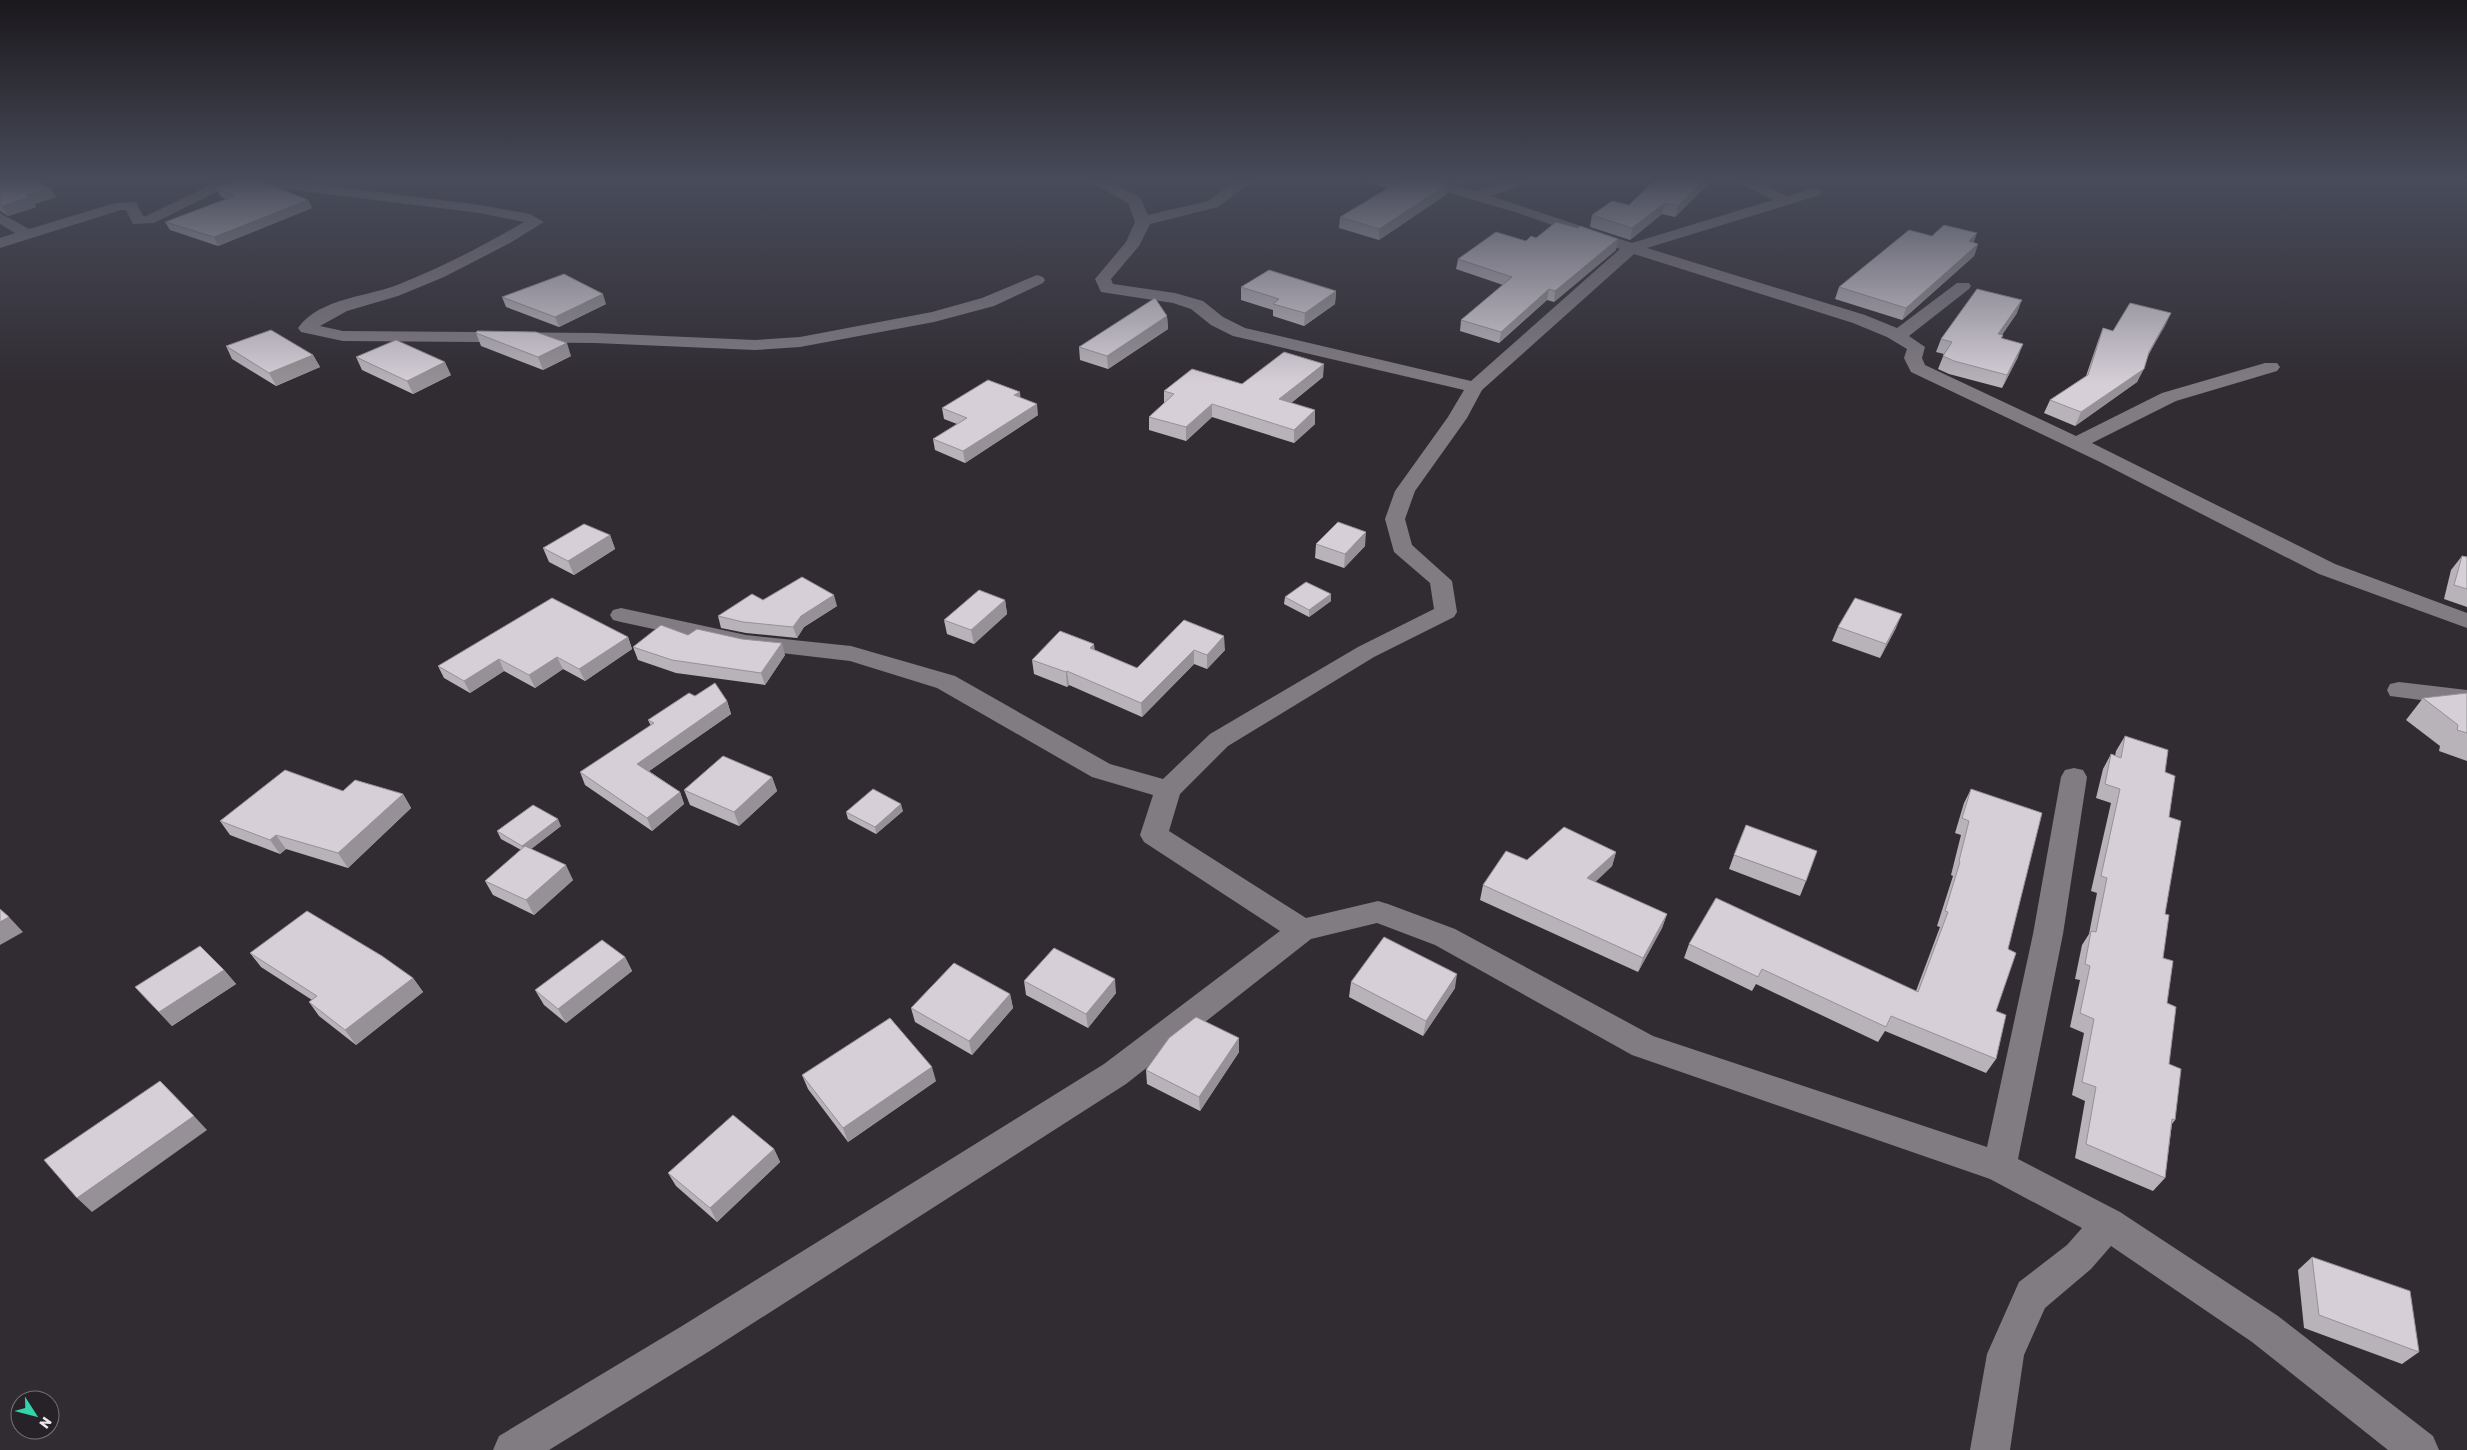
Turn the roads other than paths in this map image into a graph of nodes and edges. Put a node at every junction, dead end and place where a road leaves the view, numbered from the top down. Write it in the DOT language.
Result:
graph roads {
  1 [pos="491,249"];
  2 [pos="1128,249"];
  3 [pos="1630,249"];
  4 [pos="1633,249"];
  5 [pos="1038,280"];
  6 [pos="1963,286"];
  7 [pos="1898,336"];
  8 [pos="2271,367"];
  9 [pos="1475,387"];
  10 [pos="2076,444"];
  11 [pos="621,615"];
  12 [pos="2467,621"];
  13 [pos="2399,690"];
  14 [pos="2467,698"];
  15 [pos="2074,776"];
  16 [pos="1168,790"];
  17 [pos="1302,930"];
  18 [pos="2000,1167"];
  19 [pos="2108,1224"];
  20 [pos="513,1450"];
  21 [pos="1990,1450"];
  22 [pos="2419,1450"];
  1 -- 5 [label="street"];
  2 -- 9 [label="street"];
  3 -- 9 [label="street"];
  4 -- 7 [label="street"];
  6 -- 7 [label="street"];
  7 -- 10 [label="street"];
  8 -- 10 [label="street"];
  9 -- 16 [label="street"];
  10 -- 12 [label="street"];
  11 -- 16 [label="street"];
  13 -- 14 [label="street"];
  15 -- 18 [label="street"];
  16 -- 17 [label="street"];
  17 -- 18 [label="street"];
  17 -- 20 [label="street"];
  18 -- 19 [label="street"];
  19 -- 21 [label="street"];
  19 -- 22 [label="street"];
}
